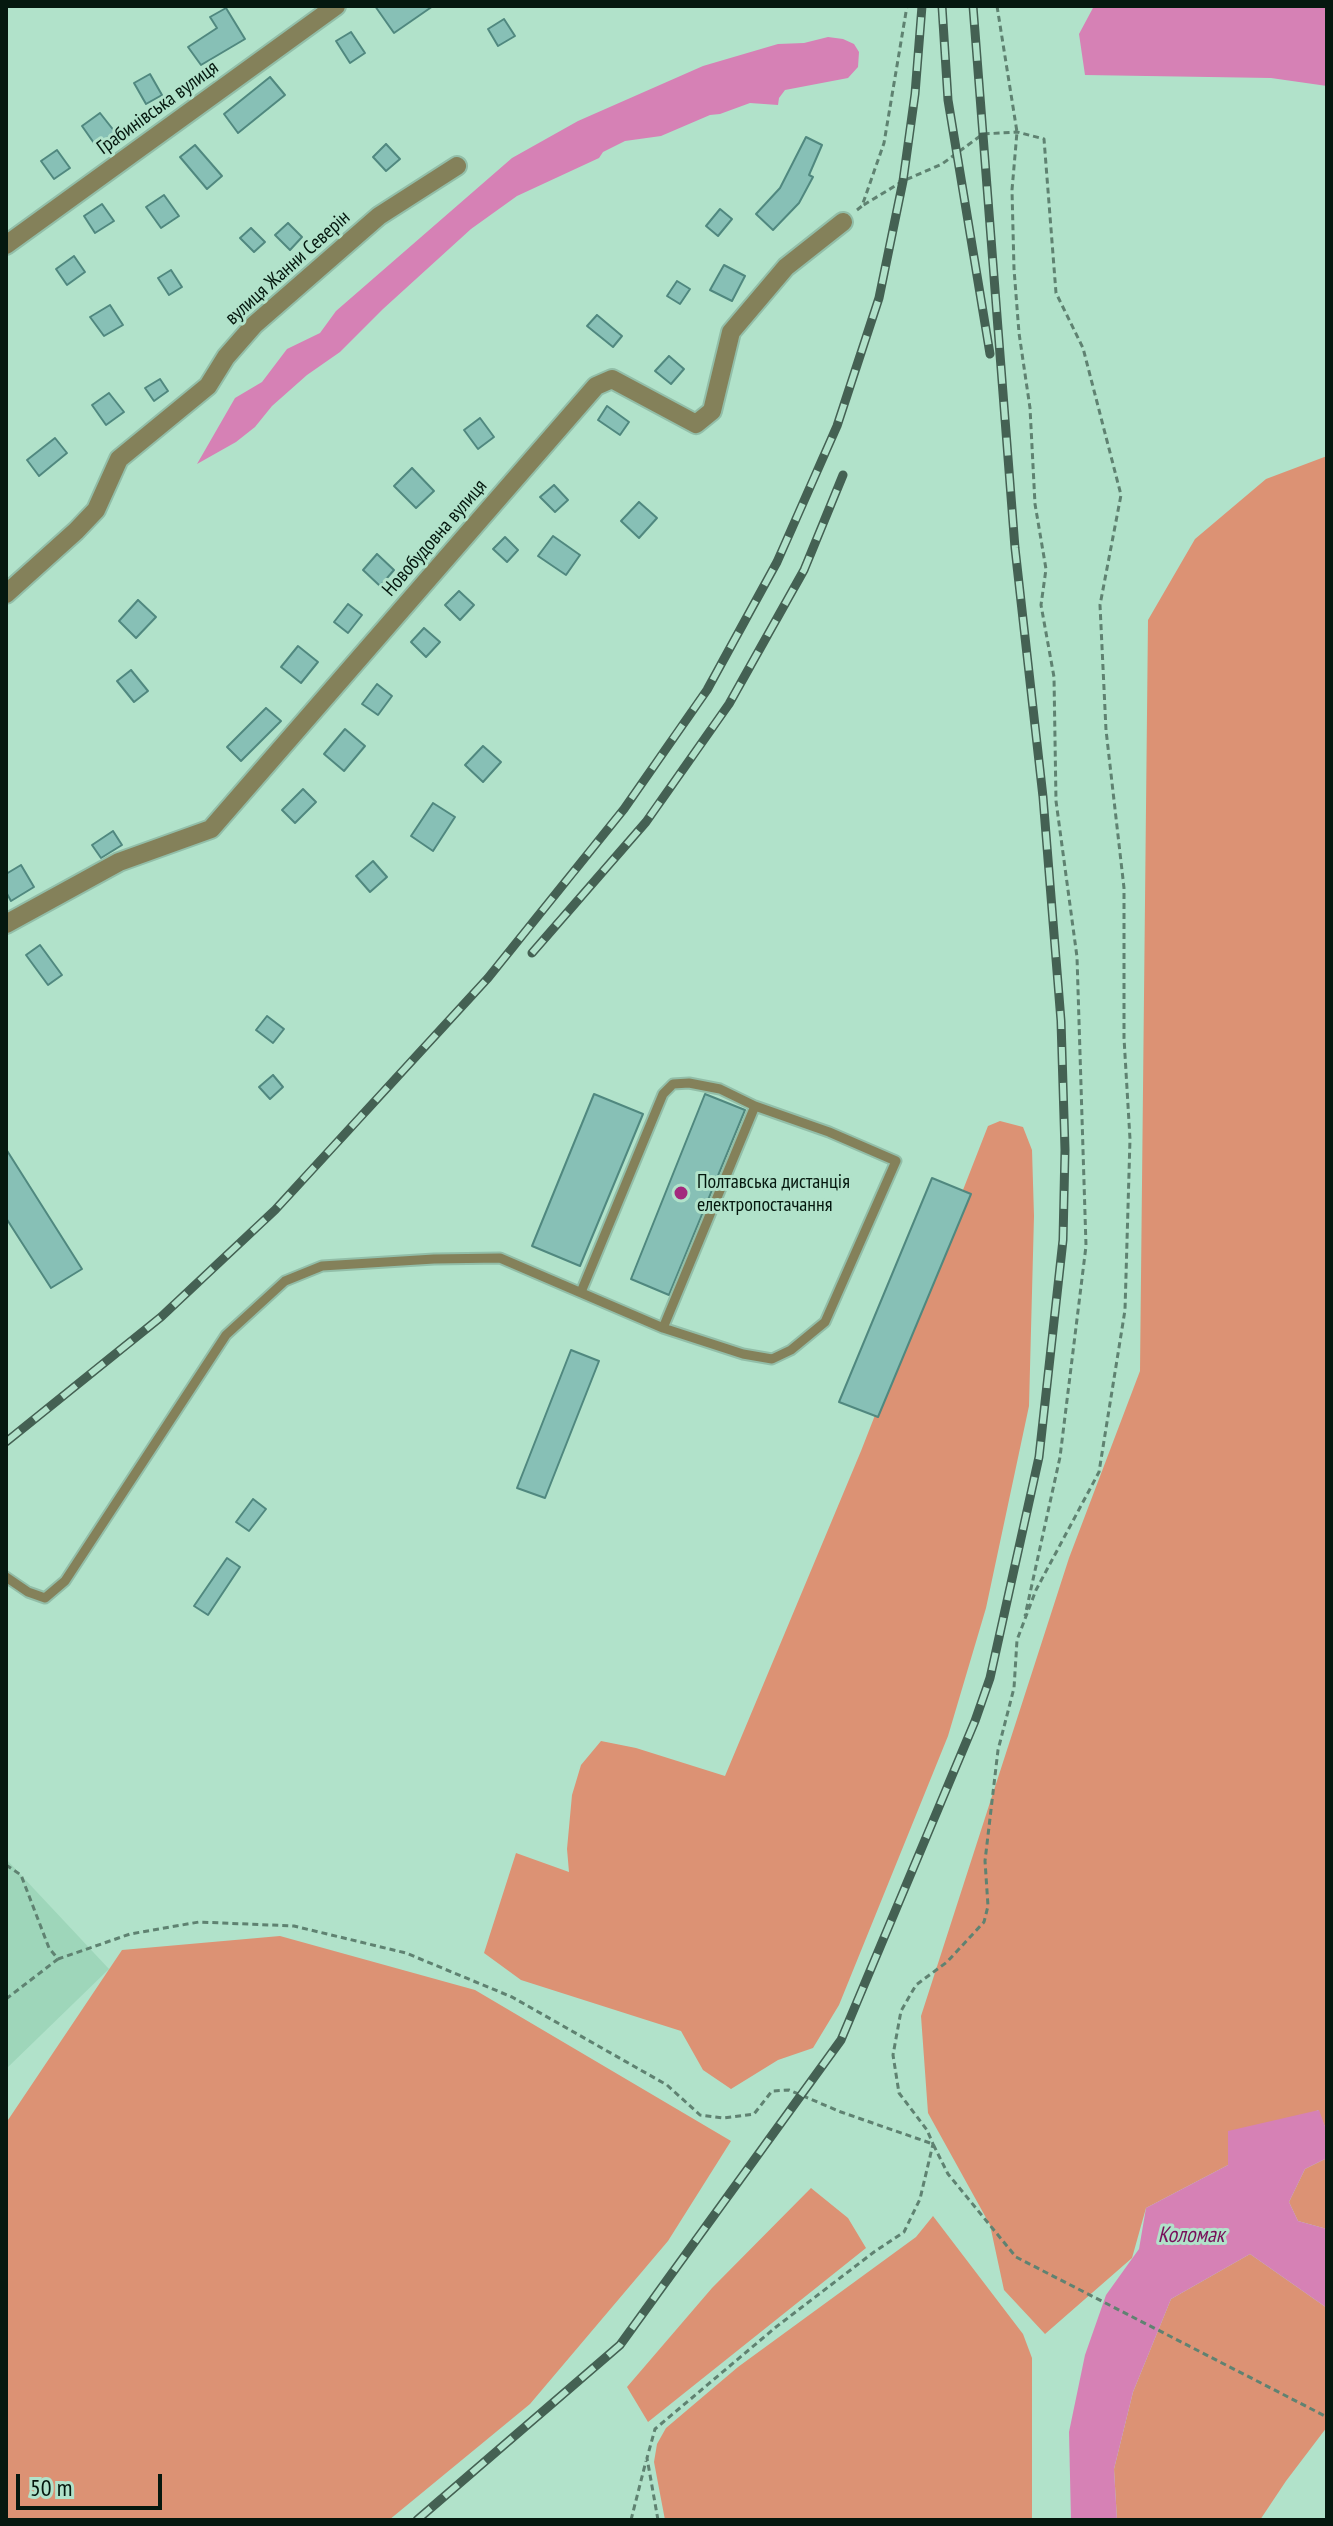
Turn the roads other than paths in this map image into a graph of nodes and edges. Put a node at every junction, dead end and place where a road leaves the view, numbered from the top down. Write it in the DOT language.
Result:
graph roads {
  1 [pos="336,6"];
  2 [pos="457,166"];
  3 [pos="843,222"];
  4 [pos="6,245"];
  5 [pos="6,594"];
  6 [pos="6,924"];
  7 [pos="755,1106"];
  8 [pos="581,1292"];
  9 [pos="663,1328"];
  10 [pos="6,1577"];
  1 -- 4 [label="street, Грабинівська вулиця"];
  2 -- 5 [label="street, вулиця Жанни Северін"];
  3 -- 6 [label="street, Новобудовна вулиця"];
  7 -- 8 [label="lane"];
  7 -- 9 [label="lane"];
  7 -- 9 [label="lane"];
  8 -- 9 [label="lane"];
  8 -- 10 [label="lane"];
}
